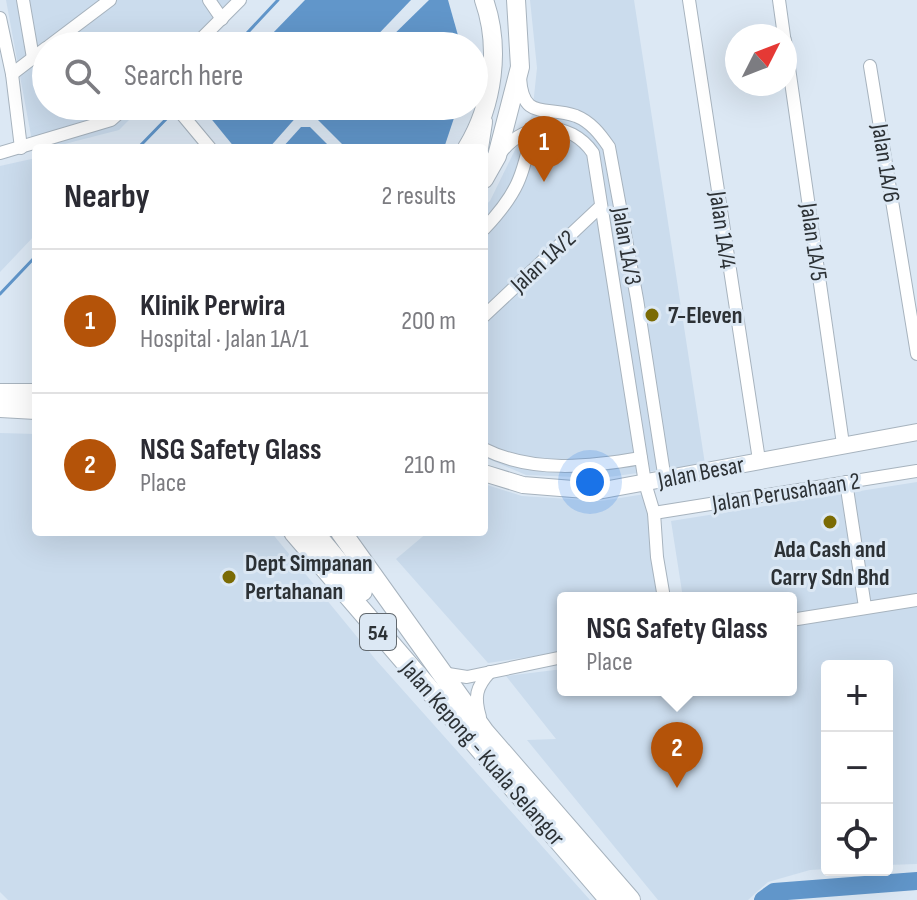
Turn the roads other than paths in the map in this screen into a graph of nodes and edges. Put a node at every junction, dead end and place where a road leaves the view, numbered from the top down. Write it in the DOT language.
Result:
graph roads {
  1 [pos="23,0"];
  2 [pos="110,0"];
  3 [pos="209,0"];
  4 [pos="240,0"];
  5 [pos="484,0"];
  6 [pos="516,0"];
  7 [pos="689,0"];
  8 [pos="779,0"];
  9 [pos="0,18"];
  10 [pos="222,19"];
  11 [pos="783,24"];
  12 [pos="67,32"];
  13 [pos="209,32"];
  14 [pos="32,52"];
  15 [pos="32,59"];
  16 [pos="870,66"];
  17 [pos="520,67"];
  18 [pos="12,74"];
  19 [pos="793,96"];
  20 [pos="488,100"];
  21 [pos="560,113"];
  22 [pos="111,120"];
  23 [pos="187,120"];
  24 [pos="482,122"];
  25 [pos="533,128"];
  26 [pos="558,130"];
  27 [pos="34,144"];
  28 [pos="207,144"];
  29 [pos="469,144"];
  30 [pos="486,144"];
  31 [pos="32,145"];
  32 [pos="21,148"];
  33 [pos="488,152"];
  34 [pos="0,153"];
  35 [pos="601,206"];
  36 [pos="488,225"];
  37 [pos="488,312"];
  38 [pos="917,354"];
  39 [pos="0,394"];
  40 [pos="32,394"];
  41 [pos="0,407"];
  42 [pos="32,409"];
  43 [pos="917,432"];
  44 [pos="843,444"];
  45 [pos="488,451"];
  46 [pos="641,458"];
  47 [pos="759,460"];
  48 [pos="917,471"];
  49 [pos="488,474"];
  50 [pos="665,480"];
  51 [pos="846,482"];
  52 [pos="645,483"];
  53 [pos="654,513"];
  54 [pos="297,536"];
  55 [pos="316,536"];
  56 [pos="344,536"];
  57 [pos="663,592"];
  58 [pos="917,600"];
  59 [pos="865,607"];
  60 [pos="797,619"];
  61 [pos="557,658"];
  62 [pos="492,670"];
  63 [pos="442,673"];
  64 [pos="462,731"];
  65 [pos="484,732"];
  66 [pos="610,900"];
  67 [pos="630,900"];
  1 -- 14 [label="street"];
  2 -- 12 [label="street"];
  3 -- 10 [label="street"];
  4 -- 10 [label="street"];
  5 -- 20 [label="main road"];
  6 -- 17 [label="main road"];
  7 -- 47 [label="street, Jalan 1A/4"];
  8 -- 11 [label="street, Jalan 1A/5"];
  9 -- 18 [label="street"];
  10 -- 13 [label="street"];
  15 -- 18 [label="street"];
  16 -- 38 [label="street, Jalan 1A/6"];
  17 -- 21 [label="street, Jalan 1A/3"];
  17 -- 33 [label="main road"];
  18 -- 32 [label="street"];
  19 -- 44 [label="street, Jalan 1A/5"];
  21 -- 26 [label="street"];
  21 -- 50 [label="street, Jalan 1A/3"];
  22 -- 27 [label="street"];
  23 -- 28 [label="street"];
  24 -- 29 [label="main road"];
  24 -- 30 [label="highway"];
  25 -- 26 [label="street, Jalan 1A/3"];
  25 -- 33 [label="street"];
  25 -- 36 [label="street"];
  26 -- 35 [label="street, Jalan 1A/3"];
  31 -- 32 [label="street"];
  32 -- 34 [label="street"];
  35 -- 37 [label="street, Jalan 1A/2"];
  35 -- 46 [label="street, Jalan 1A/3"];
  39 -- 40 [label="highway"];
  41 -- 42 [label="highway"];
  43 -- 44 [label="street, Jalan Besar"];
  44 -- 47 [label="street, Jalan Besar"];
  45 -- 46 [label="street"];
  46 -- 52 [label="street, Jalan 1A/3"];
  47 -- 50 [label="street, Jalan Besar"];
  48 -- 51 [label="street, Jalan Perusahaan 2"];
  49 -- 52 [label="street, Jalan Besar"];
  50 -- 52 [label="street, Jalan Besar"];
  51 -- 53 [label="street, Jalan Perusahaan 2"];
  51 -- 59 [label="street"];
  52 -- 53 [label="street, Jalan 1A/3"];
  53 -- 57 [label="street, Jalan 1A/3"];
  54 -- 64 [label="highway, Jalan Kepong - Kuala Selangor / 54"];
  55 -- 64 [label="highway"];
  56 -- 63 [label="highway, 54"];
  58 -- 59 [label="street"];
  59 -- 60 [label="street"];
  61 -- 62 [label="street"];
  62 -- 63 [label="street"];
  62 -- 65 [label="street"];
  63 -- 65 [label="highway, Jalan Kepong - Kuala Selangor / 54"];
  64 -- 66 [label="highway, Jalan Kepong - Kuala Selangor / 54"];
  65 -- 67 [label="highway, Jalan Kepong - Kuala Selangor / 54"];
}
